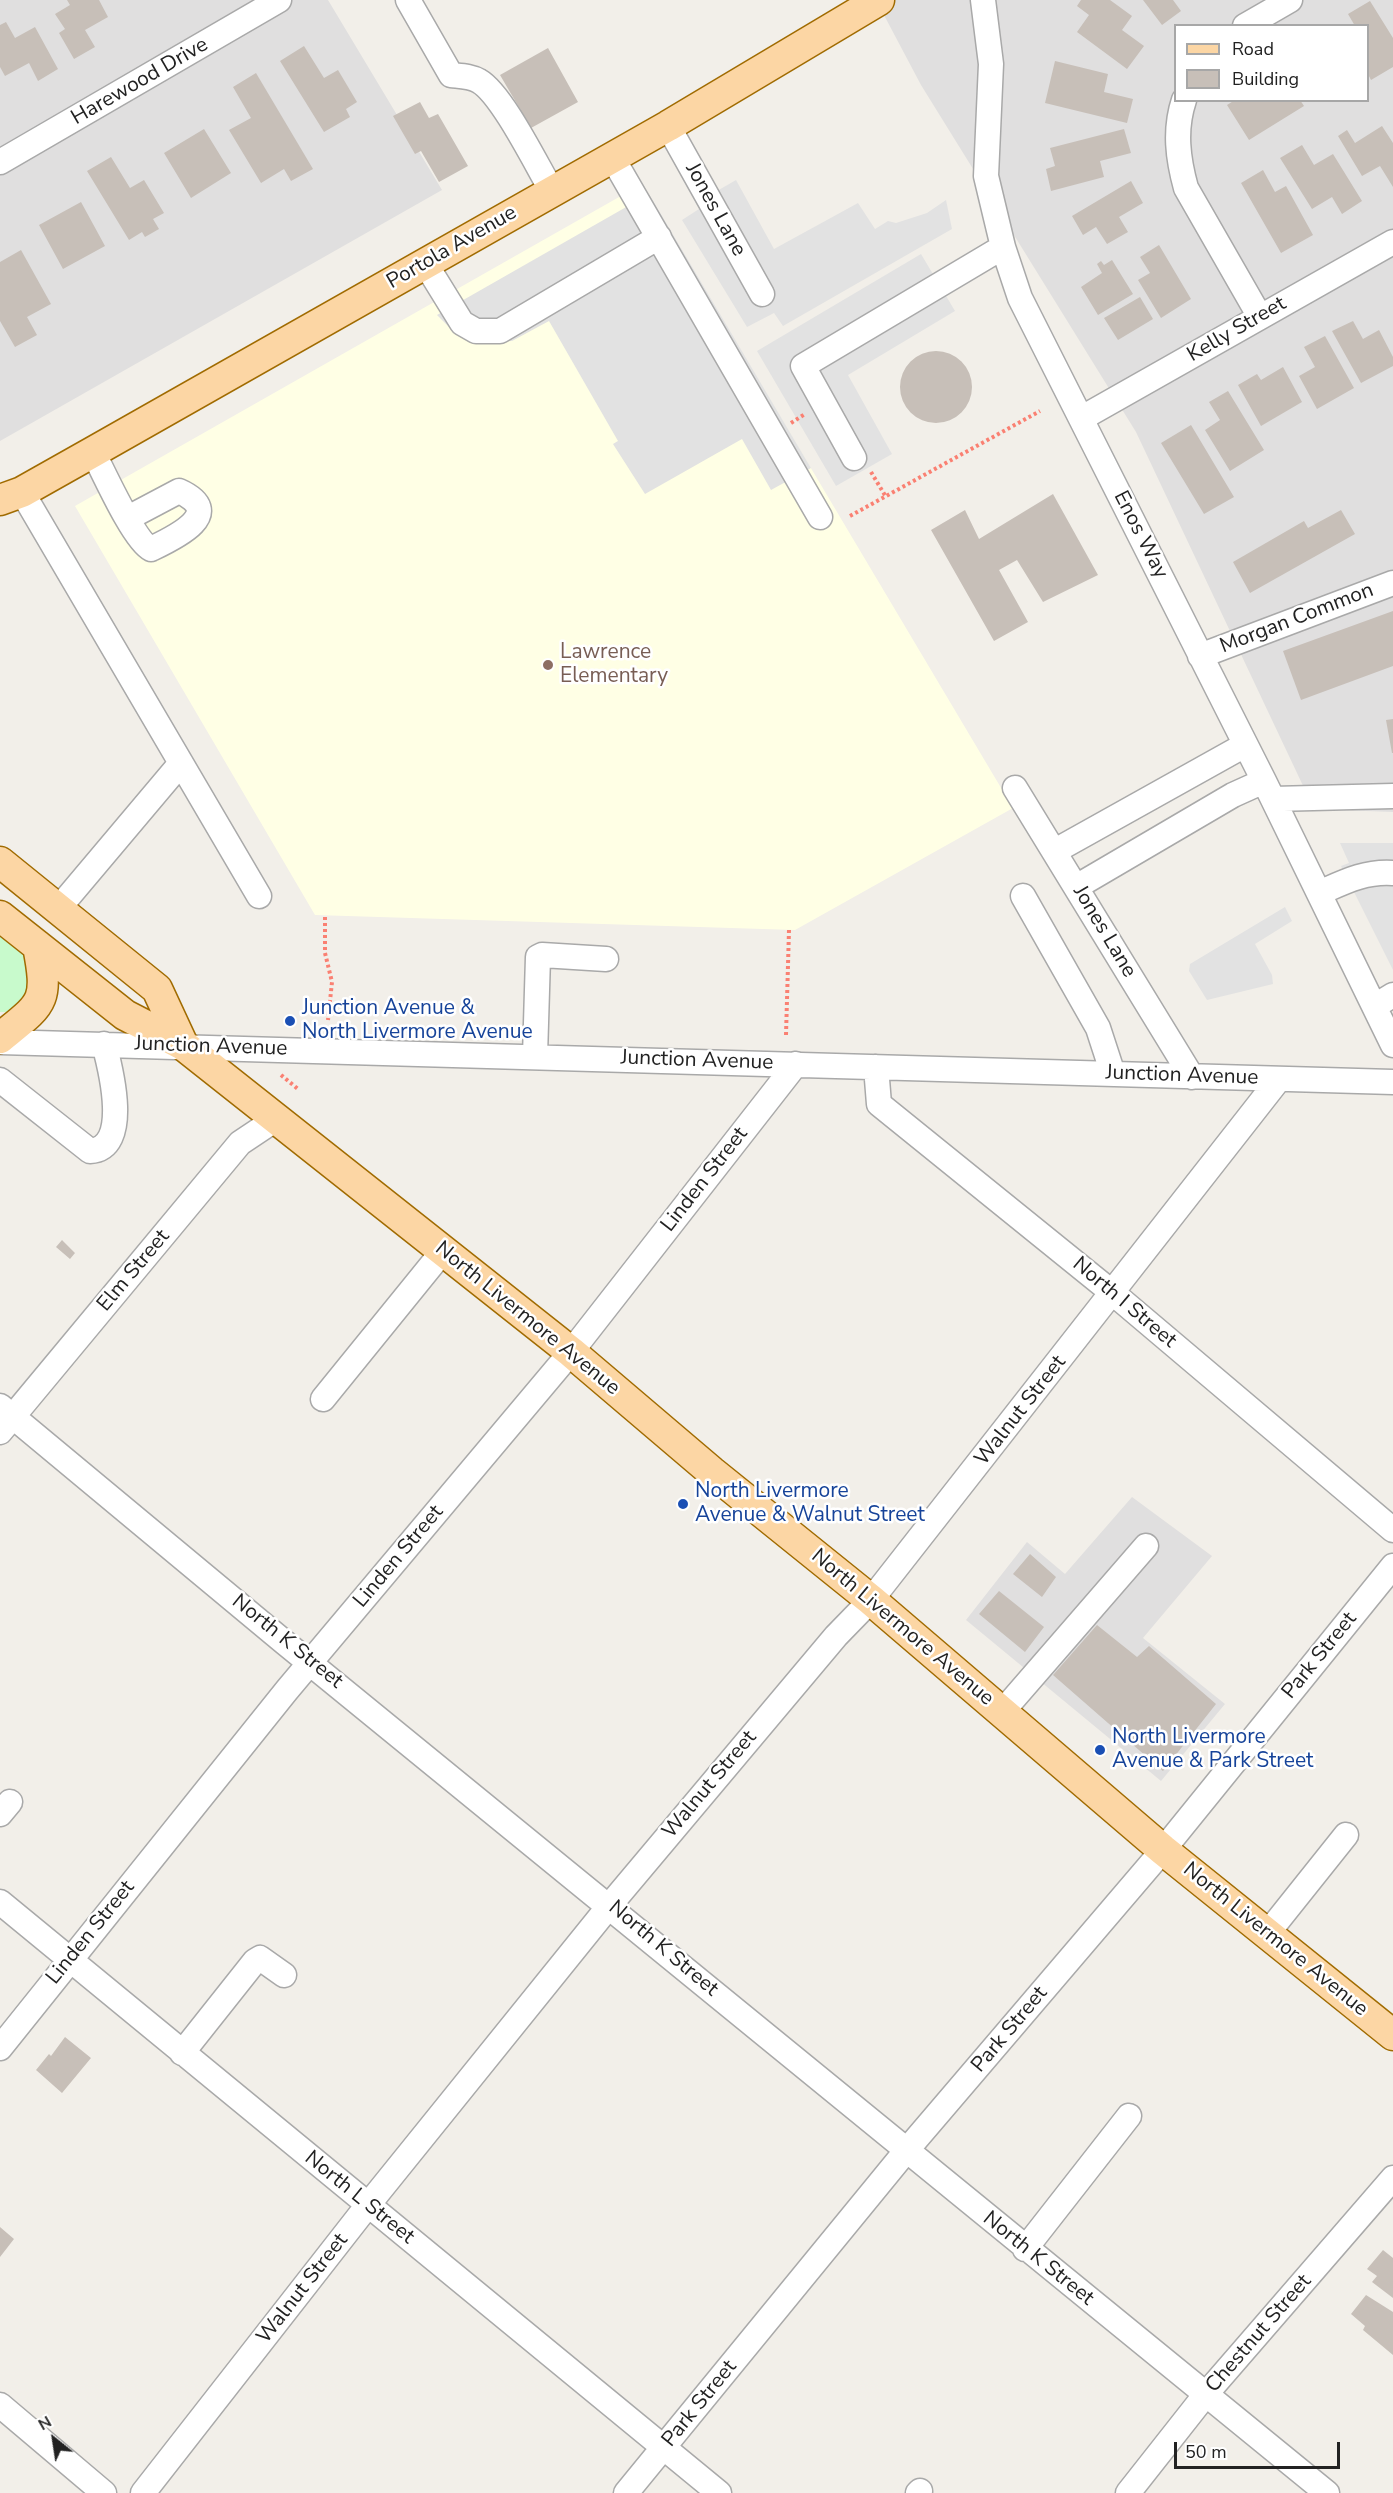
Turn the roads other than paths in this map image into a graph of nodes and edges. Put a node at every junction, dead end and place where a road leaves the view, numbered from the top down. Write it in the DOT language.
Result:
graph roads {
  1 [pos="279,0"];
  2 [pos="408,0"];
  3 [pos="879,0"];
  4 [pos="983,0"];
  5 [pos="1290,0"];
  6 [pos="1248,24"];
  7 [pos="1184,102"];
  8 [pos="668,126"];
  9 [pos="612,157"];
  10 [pos="1,159"];
  11 [pos="552,191"];
  12 [pos="659,237"];
  13 [pos="1393,242"];
  14 [pos="1003,247"];
  15 [pos="425,264"];
  16 [pos="762,294"];
  17 [pos="1260,317"];
  18 [pos="1082,418"];
  19 [pos="93,452"];
  20 [pos="854,458"];
  21 [pos="7,501"];
  22 [pos="820,517"];
  23 [pos="128,518"];
  24 [pos="1393,583"];
  25 [pos="1200,656"];
  26 [pos="1245,745"];
  27 [pos="181,763"];
  28 [pos="1015,788"];
  29 [pos="1268,790"];
  30 [pos="1393,796"];
  31 [pos="1055,851"];
  32 [pos="0,862"];
  33 [pos="1393,873"];
  34 [pos="1076,887"];
  35 [pos="1319,892"];
  36 [pos="259,896"];
  37 [pos="1023,896"];
  38 [pos="58,909"];
  39 [pos="0,916"];
  40 [pos="38,946"];
  41 [pos="606,959"];
  42 [pos="1384,1001"];
  43 [pos="0,1040"];
  44 [pos="104,1044"];
  45 [pos="183,1045"];
  46 [pos="1393,1045"];
  47 [pos="535,1056"];
  48 [pos="796,1064"];
  49 [pos="876,1067"];
  50 [pos="1113,1074"];
  51 [pos="1192,1077"];
  52 [pos="1279,1079"];
  53 [pos="0,1080"];
  54 [pos="1393,1083"];
  55 [pos="276,1119"];
  56 [pos="443,1251"];
  57 [pos="1114,1294"];
  58 [pos="571,1352"];
  59 [pos="323,1399"];
  60 [pos="4,1418"];
  61 [pos="1393,1530"];
  62 [pos="1146,1546"];
  63 [pos="1393,1566"];
  64 [pos="871,1600"];
  65 [pos="310,1662"];
  66 [pos="1002,1712"];
  67 [pos="1346,1835"];
  68 [pos="1163,1850"];
  69 [pos="0,1902"];
  70 [pos="610,1905"];
  71 [pos="1267,1934"];
  72 [pos="70,1960"];
  73 [pos="284,1975"];
  74 [pos="1393,2035"];
  75 [pos="0,2048"];
  76 [pos="182,2053"];
  77 [pos="1129,2116"];
  78 [pos="906,2151"];
  79 [pos="1393,2178"];
  80 [pos="368,2205"];
  81 [pos="1025,2248"];
  82 [pos="1206,2394"];
  83 [pos="0,2405"];
  84 [pos="664,2448"];
  85 [pos="104,2493"];
  86 [pos="143,2493"];
  87 [pos="626,2493"];
  88 [pos="719,2493"];
  89 [pos="1128,2493"];
  90 [pos="1327,2493"];
  1 -- 10 [label="street, Harewood Drive"];
  2 -- 11 [label="street"];
  3 -- 8 [label="main road, Portola Avenue"];
  4 -- 14 [label="street, Enos Way"];
  5 -- 6 [label="street"];
  7 -- 17 [label="street"];
  8 -- 9 [label="main road, Portola Avenue"];
  8 -- 16 [label="street, Jones Lane"];
  9 -- 11 [label="main road, Portola Avenue"];
  9 -- 12 [label="street"];
  11 -- 15 [label="main road, Portola Avenue"];
  12 -- 15 [label="street"];
  12 -- 22 [label="street"];
  13 -- 17 [label="street, Kelly Street"];
  14 -- 18 [label="street, Enos Way"];
  14 -- 20 [label="street"];
  15 -- 19 [label="main road, Portola Avenue"];
  17 -- 18 [label="street, Kelly Street"];
  18 -- 25 [label="street, Enos Way"];
  19 -- 21 [label="main road, Portola Avenue"];
  19 -- 23 [label="street"];
  21 -- 27 [label="street"];
  24 -- 25 [label="street, Morgan Common"];
  25 -- 26 [label="street, Enos Way"];
  26 -- 29 [label="street, Enos Way"];
  26 -- 31 [label="street"];
  27 -- 36 [label="street"];
  27 -- 38 [label="street"];
  28 -- 31 [label="street, Jones Lane"];
  29 -- 30 [label="street"];
  29 -- 34 [label="street"];
  29 -- 35 [label="street, Enos Way"];
  31 -- 34 [label="street, Jones Lane"];
  32 -- 38 [label="main road, North Livermore Avenue"];
  33 -- 35 [label="street"];
  34 -- 51 [label="street, Jones Lane"];
  35 -- 42 [label="street, Enos Way"];
  37 -- 50 [label="street"];
  38 -- 45 [label="main road, North Livermore Avenue"];
  39 -- 40 [label="main road, North Livermore Avenue"];
  40 -- 43 [label="main road"];
  40 -- 45 [label="main road, North Livermore Avenue"];
  41 -- 47 [label="street"];
  42 -- 46 [label="street, Enos Way"];
  43 -- 44 [label="street, Junction Avenue"];
  44 -- 45 [label="street, Junction Avenue"];
  44 -- 53 [label="street"];
  45 -- 47 [label="street, Junction Avenue"];
  45 -- 55 [label="main road, North Livermore Avenue"];
  47 -- 48 [label="street, Junction Avenue"];
  48 -- 49 [label="street, Junction Avenue"];
  48 -- 58 [label="street, Linden Street"];
  49 -- 50 [label="street, Junction Avenue"];
  49 -- 57 [label="street, North I Street"];
  50 -- 51 [label="street, Junction Avenue"];
  51 -- 52 [label="street, Junction Avenue"];
  52 -- 54 [label="street, Junction Avenue"];
  52 -- 57 [label="street, Walnut Street"];
  55 -- 56 [label="main road, North Livermore Avenue"];
  55 -- 60 [label="street, Elm Street"];
  56 -- 58 [label="main road, North Livermore Avenue"];
  56 -- 59 [label="street"];
  57 -- 61 [label="street, North I Street"];
  57 -- 64 [label="street, Walnut Street"];
  58 -- 64 [label="main road, North Livermore Avenue"];
  58 -- 65 [label="street, Linden Street"];
  60 -- 65 [label="street, North K Street"];
  62 -- 66 [label="street"];
  63 -- 68 [label="street, Park Street"];
  64 -- 66 [label="main road, North Livermore Avenue"];
  64 -- 70 [label="street, Walnut Street"];
  65 -- 70 [label="street, North K Street"];
  65 -- 72 [label="street, Linden Street"];
  66 -- 68 [label="main road, North Livermore Avenue"];
  67 -- 71 [label="street"];
  68 -- 71 [label="main road, North Livermore Avenue"];
  68 -- 78 [label="street, Park Street"];
  69 -- 72 [label="street, North L Street"];
  70 -- 78 [label="street, North K Street"];
  70 -- 80 [label="street, Walnut Street"];
  71 -- 74 [label="main road, North Livermore Avenue"];
  72 -- 75 [label="street, Linden Street"];
  72 -- 76 [label="street, North L Street"];
  73 -- 76 [label="street"];
  76 -- 80 [label="street, North L Street"];
  77 -- 81 [label="street"];
  78 -- 81 [label="street, North K Street"];
  78 -- 84 [label="street, Park Street"];
  79 -- 82 [label="street, Chestnut Street"];
  80 -- 84 [label="street, North L Street"];
  80 -- 86 [label="street, Walnut Street"];
  81 -- 82 [label="street, North K Street"];
  82 -- 89 [label="street, Chestnut Street"];
  82 -- 90 [label="street, North K Street"];
  83 -- 85 [label="street"];
  84 -- 87 [label="street, Park Street"];
  84 -- 88 [label="street, North L Street"];
}
